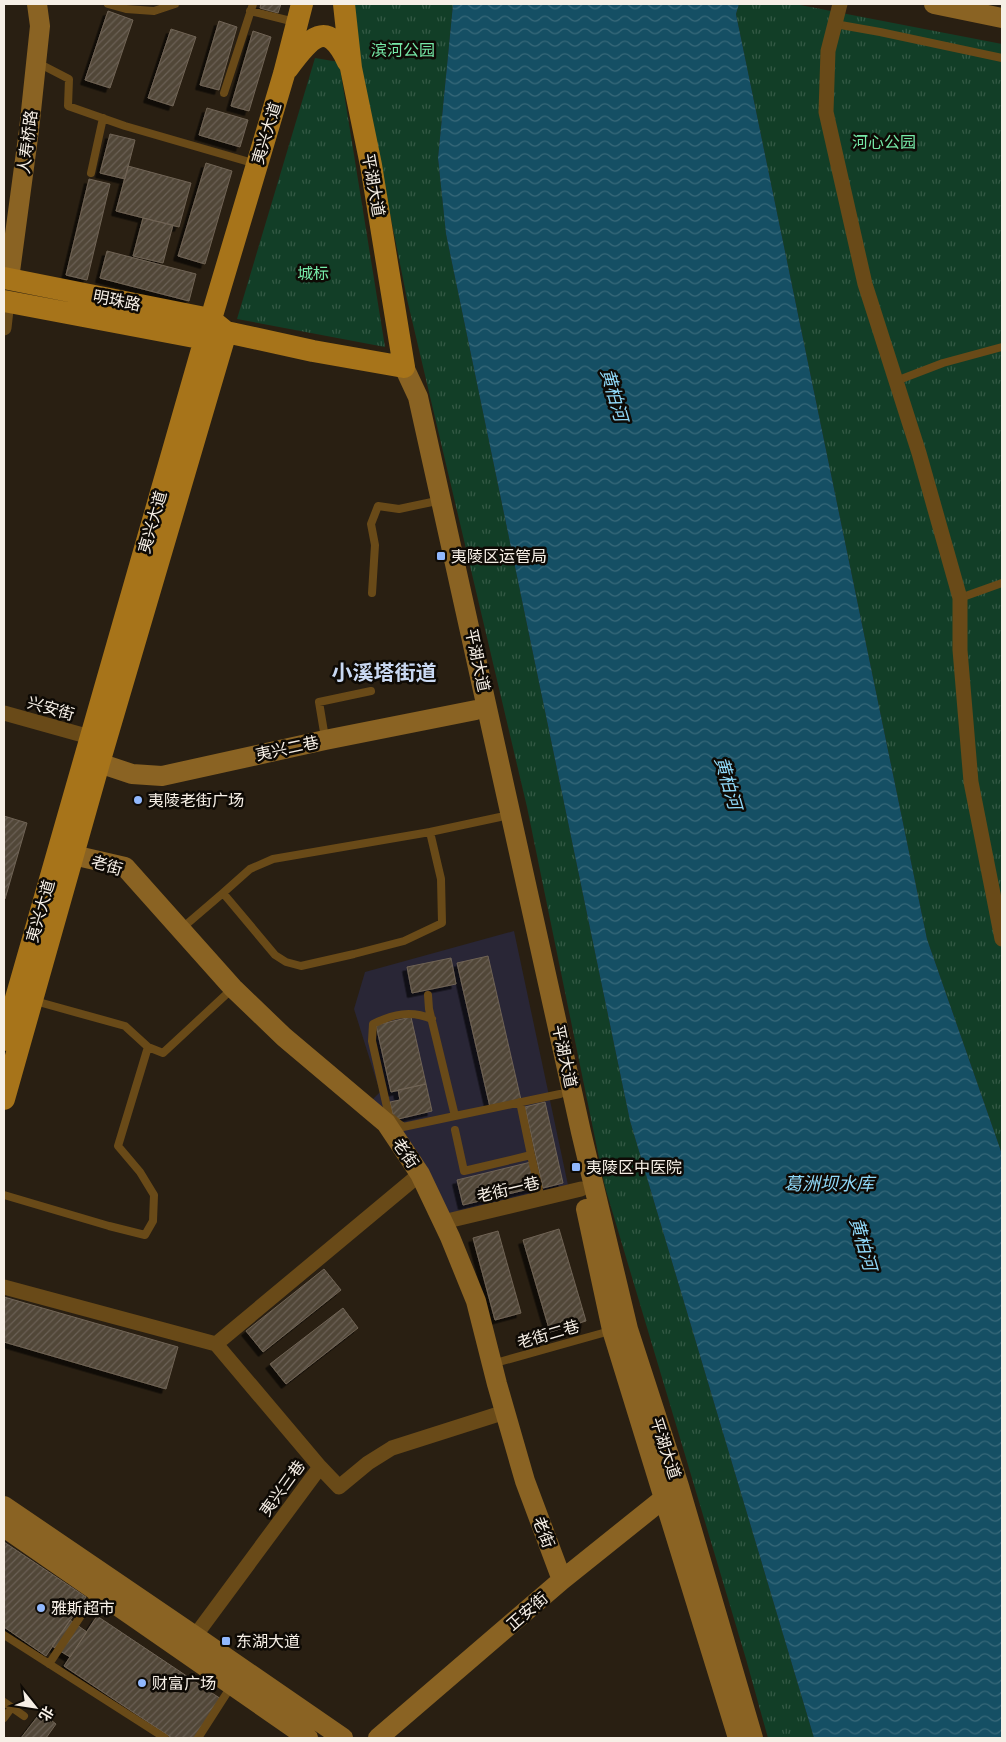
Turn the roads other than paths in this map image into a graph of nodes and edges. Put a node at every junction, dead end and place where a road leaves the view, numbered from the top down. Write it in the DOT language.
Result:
graph roads {
  1 [pos="37,4"];
  2 [pos="108,4"];
  3 [pos="175,4"];
  4 [pos="344,4"];
  5 [pos="840,4"];
  6 [pos="934,4"];
  7 [pos="252,7"];
  8 [pos="300,13"];
  9 [pos="1002,18"];
  10 [pos="835,24"];
  11 [pos="1002,58"];
  12 [pos="36,62"];
  13 [pos="351,68"];
  14 [pos="284,74"];
  15 [pos="224,93"];
  16 [pos="102,118"];
  17 [pos="257,164"];
  18 [pos="91,173"];
  19 [pos="7,279"];
  20 [pos="5,301"];
  21 [pos="4,328"];
  22 [pos="214,330"];
  23 [pos="1002,347"];
  24 [pos="404,366"];
  25 [pos="896,381"];
  26 [pos="432,502"];
  27 [pos="1002,582"];
  28 [pos="372,594"];
  29 [pos="960,598"];
  30 [pos="371,690"];
  31 [pos="476,710"];
  32 [pos="4,713"];
  33 [pos="90,737"];
  34 [pos="325,740"];
  35 [pos="99,763"];
  36 [pos="500,818"];
  37 [pos="430,832"];
  38 [pos="73,855"];
  39 [pos="223,894"];
  40 [pos="181,929"];
  41 [pos="1002,939"];
  42 [pos="233,988"];
  43 [pos="428,995"];
  44 [pos="33,1001"];
  45 [pos="432,1019"];
  46 [pos="4,1040"];
  47 [pos="148,1048"];
  48 [pos="560,1094"];
  49 [pos="4,1099"];
  50 [pos="520,1102"];
  51 [pos="455,1116"];
  52 [pos="455,1130"];
  53 [pos="531,1155"];
  54 [pos="420,1174"];
  55 [pos="582,1190"];
  56 [pos="4,1194"];
  57 [pos="541,1199"];
  58 [pos="443,1222"];
  59 [pos="4,1286"];
  60 [pos="612,1330"];
  61 [pos="216,1344"];
  62 [pos="492,1364"];
  63 [pos="505,1412"];
  64 [pos="320,1467"];
  65 [pos="672,1492"];
  66 [pos="4,1506"];
  67 [pos="4,1527"];
  68 [pos="562,1580"];
  69 [pos="98,1592"];
  70 [pos="4,1635"];
  71 [pos="195,1636"];
  72 [pos="49,1664"];
  73 [pos="232,1685"];
  74 [pos="4,1702"];
  75 [pos="12,1707"];
  76 [pos="24,1716"];
  77 [pos="4,1718"];
  78 [pos="166,1738"];
  79 [pos="198,1738"];
  80 [pos="308,1738"];
  81 [pos="343,1738"];
  82 [pos="378,1738"];
  83 [pos="738,1738"];
  84 [pos="753,1738"];
  1 -- 12 [label="main road, 人寿桥路"];
  2 -- 3 [label="lane"];
  4 -- 13 [label="main road, 平湖大道"];
  5 -- 10 [label="street"];
  6 -- 9 [label="main road"];
  7 -- 8 [label="lane"];
  7 -- 15 [label="lane"];
  8 -- 14 [label="main road, 夷兴大道"];
  10 -- 11 [label="lane"];
  10 -- 25 [label="street"];
  12 -- 16 [label="lane"];
  12 -- 19 [label="main road, 人寿桥路"];
  13 -- 14 [label="main road"];
  13 -- 24 [label="main road, 平湖大道"];
  14 -- 17 [label="main road, 夷兴大道"];
  16 -- 17 [label="lane"];
  16 -- 18 [label="lane"];
  17 -- 22 [label="main road, 夷兴大道"];
  19 -- 22 [label="main road, 明珠路"];
  20 -- 21 [label="street"];
  20 -- 22 [label="main road, 明珠路"];
  22 -- 24 [label="main road, 明珠路"];
  22 -- 33 [label="main road, 夷兴大道"];
  22 -- 35 [label="main road, 夷兴大道"];
  23 -- 25 [label="lane"];
  24 -- 26 [label="main road, 平湖大道"];
  24 -- 65 [label="main road, 平湖大道"];
  25 -- 29 [label="street"];
  26 -- 28 [label="lane"];
  26 -- 31 [label="main road, 平湖大道"];
  27 -- 29 [label="lane"];
  29 -- 41 [label="street"];
  30 -- 34 [label="lane"];
  31 -- 34 [label="main road, 夷兴二巷"];
  31 -- 36 [label="main road, 平湖大道"];
  32 -- 33 [label="street, 兴安街"];
  33 -- 46 [label="main road, 夷兴大道"];
  34 -- 35 [label="main road, 夷兴二巷"];
  35 -- 38 [label="main road, 夷兴大道"];
  36 -- 37 [label="lane"];
  36 -- 48 [label="main road, 平湖大道"];
  37 -- 39 [label="lane"];
  37 -- 39 [label="lane"];
  38 -- 40 [label="main road, 老街"];
  38 -- 44 [label="main road, 夷兴大道"];
  39 -- 40 [label="lane"];
  40 -- 42 [label="main road, 老街"];
  42 -- 47 [label="lane"];
  42 -- 54 [label="main road, 老街"];
  43 -- 45 [label="lane"];
  44 -- 47 [label="lane"];
  44 -- 49 [label="main road, 夷兴大道"];
  45 -- 51 [label="lane"];
  45 -- 51 [label="lane"];
  47 -- 56 [label="lane"];
  48 -- 50 [label="lane"];
  48 -- 55 [label="main road, 平湖大道"];
  50 -- 51 [label="lane"];
  50 -- 53 [label="lane"];
  52 -- 53 [label="lane"];
  53 -- 57 [label="lane"];
  54 -- 58 [label="main road, 老街"];
  54 -- 61 [label="street"];
  55 -- 57 [label="street, 老街一巷"];
  55 -- 60 [label="main road, 平湖大道"];
  57 -- 58 [label="street, 老街一巷"];
  58 -- 62 [label="main road, 老街"];
  59 -- 61 [label="street"];
  60 -- 62 [label="lane, 老街二巷"];
  60 -- 65 [label="main road, 平湖大道"];
  61 -- 64 [label="street, 夷兴三巷"];
  62 -- 63 [label="main road, 老街"];
  63 -- 64 [label="street"];
  63 -- 68 [label="main road, 老街"];
  64 -- 71 [label="street, 夷兴三巷"];
  65 -- 68 [label="main road, 正安街"];
  65 -- 83 [label="main road, 平湖大道"];
  65 -- 84 [label="main road, 平湖大道"];
  66 -- 71 [label="main road"];
  67 -- 69 [label="main road"];
  68 -- 82 [label="main road, 正安街"];
  69 -- 72 [label="lane"];
  69 -- 73 [label="main road"];
  70 -- 72 [label="lane"];
  71 -- 81 [label="main road"];
  72 -- 78 [label="lane"];
  73 -- 79 [label="lane"];
  73 -- 80 [label="main road"];
  74 -- 75 [label="lane"];
  75 -- 76 [label="lane"];
  75 -- 77 [label="lane"];
}
